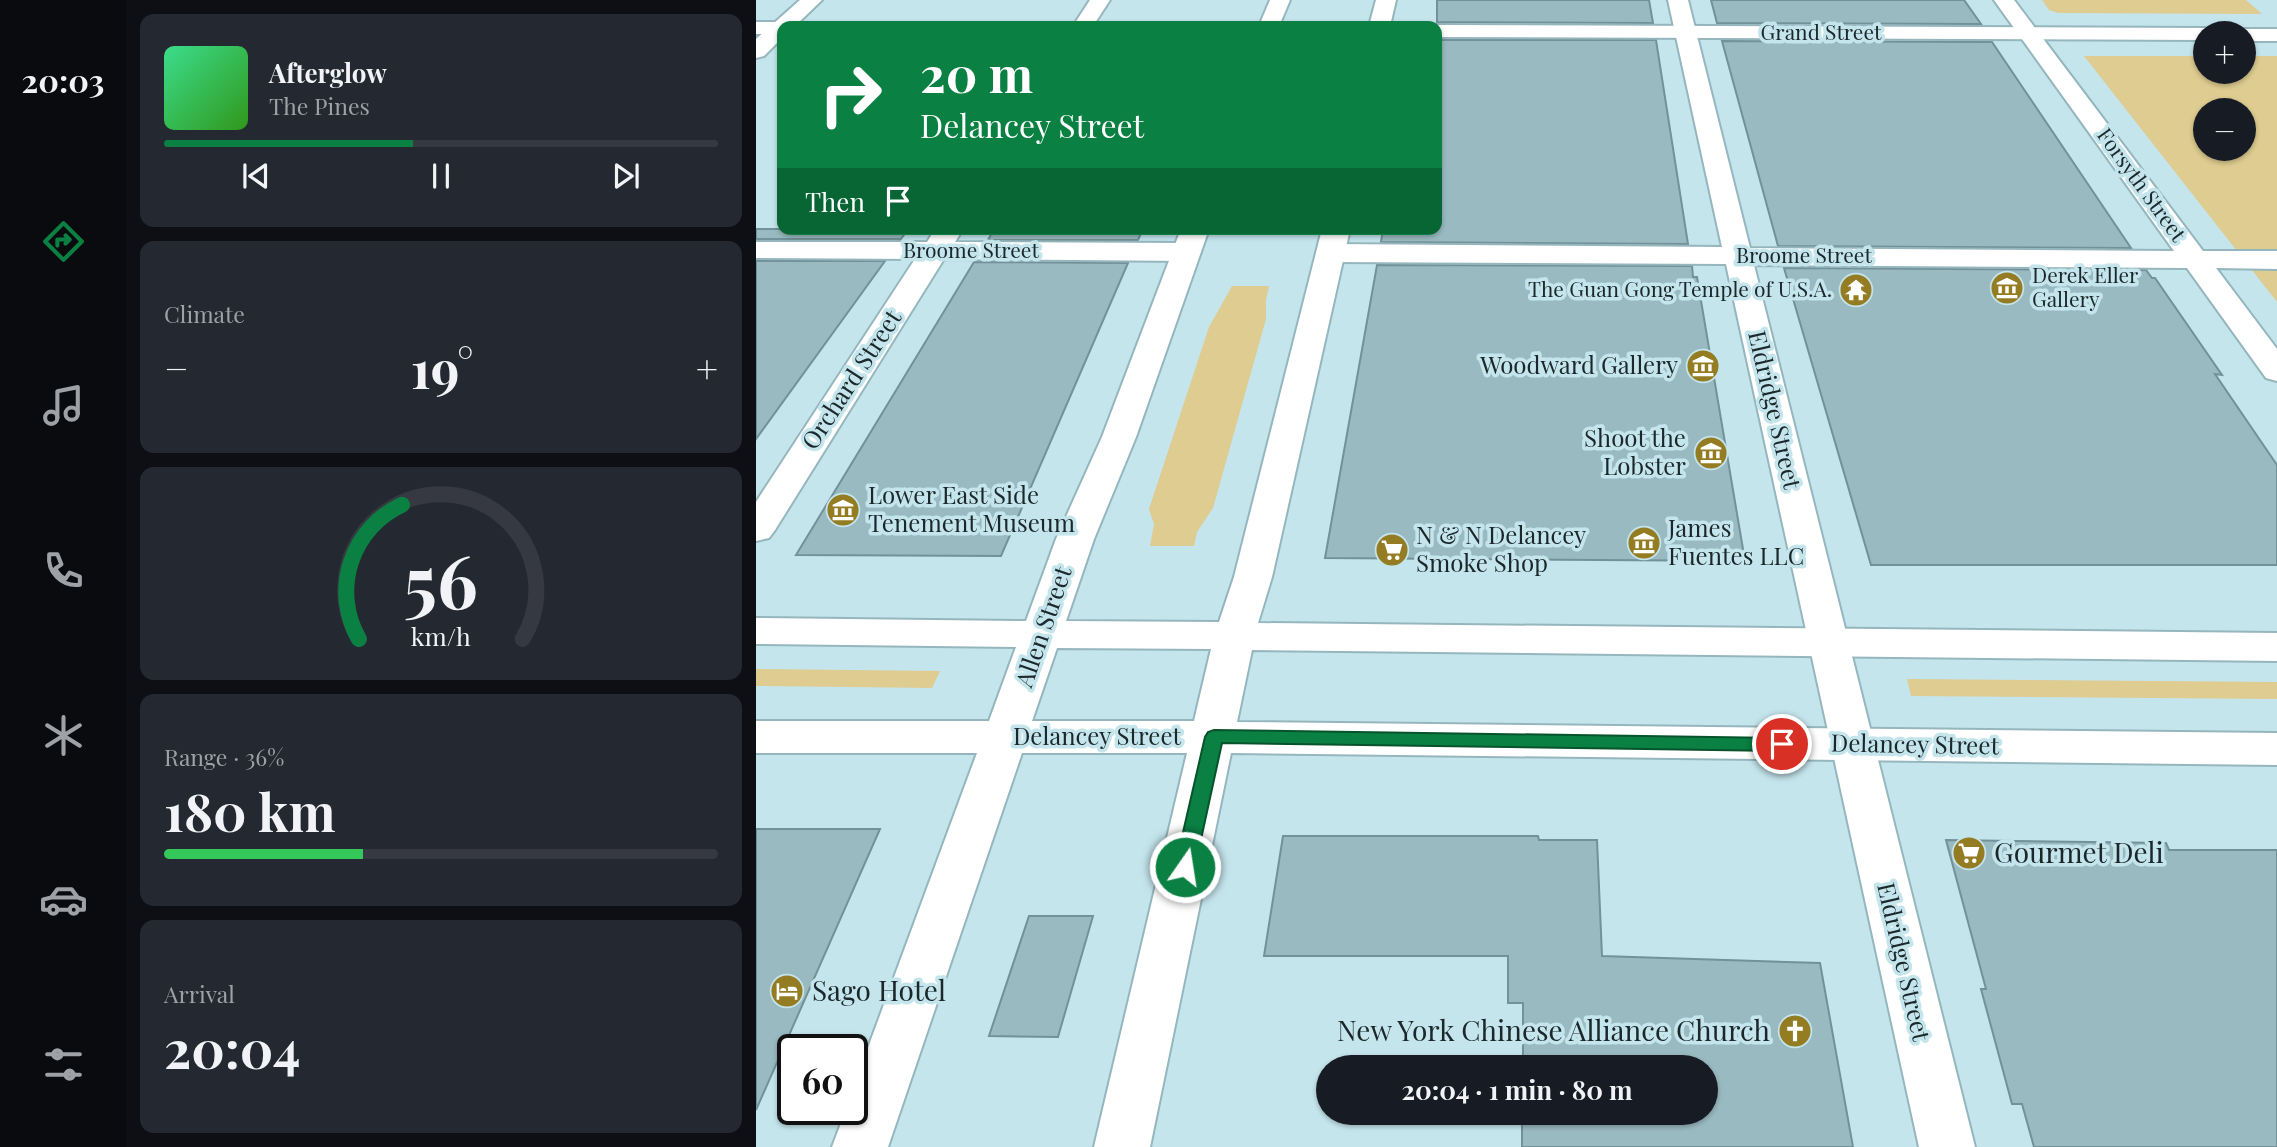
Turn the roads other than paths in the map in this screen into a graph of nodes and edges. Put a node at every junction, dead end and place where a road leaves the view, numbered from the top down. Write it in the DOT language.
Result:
graph roads {
  1 [pos="812,0"];
  2 [pos="1100,0"];
  3 [pos="1280,0"];
  4 [pos="1386,0"];
  5 [pos="1678,0"];
  6 [pos="2004,0"];
  7 [pos="789,21"];
  8 [pos="1086,21"];
  9 [pos="1271,21"];
  10 [pos="1381,21"];
  11 [pos="777,27"];
  12 [pos="756,28"];
  13 [pos="1442,31"];
  14 [pos="777,32"];
  15 [pos="1685,32"];
  16 [pos="2029,34"];
  17 [pos="2193,34"];
  18 [pos="2256,35"];
  19 [pos="2277,35"];
  20 [pos="756,51"];
  21 [pos="942,240"];
  22 [pos="1191,241"];
  23 [pos="1333,241"];
  24 [pos="756,250"];
  25 [pos="1738,256"];
  26 [pos="2195,259"];
  27 [pos="2277,260"];
  28 [pos="2277,371"];
  29 [pos="756,530"];
  30 [pos="756,631"];
  31 [pos="1042,636"];
  32 [pos="1234,637"];
  33 [pos="1828,642"];
  34 [pos="2277,647"];
  35 [pos="1006,736"];
  36 [pos="756,737"];
  37 [pos="1214,737"];
  38 [pos="1852,744"];
  39 [pos="2277,749"];
  40 [pos="860,1147"];
  41 [pos="1122,1147"];
  42 [pos="1947,1147"];
  1 -- 7 [label="main road"];
  2 -- 8 [label="main road"];
  3 -- 9 [label="main road"];
  4 -- 10 [label="main road"];
  5 -- 15 [label="main road, Eldridge Street"];
  6 -- 16 [label="main road, Forsyth Street"];
  11 -- 12 [label="main road"];
  13 -- 15 [label="main road, Grand Street"];
  14 -- 20 [label="main road"];
  15 -- 16 [label="main road, Grand Street"];
  15 -- 25 [label="main road, Eldridge Street"];
  16 -- 17 [label="main road, Grand Street"];
  16 -- 26 [label="main road, Forsyth Street"];
  18 -- 19 [label="main road"];
  21 -- 22 [label="main road, Broome Street"];
  21 -- 24 [label="main road, Broome Street"];
  21 -- 29 [label="main road, Orchard Street"];
  22 -- 31 [label="main road, Allen Street"];
  23 -- 25 [label="main road, Broome Street"];
  23 -- 32 [label="main road"];
  25 -- 26 [label="main road, Broome Street"];
  25 -- 33 [label="main road, Eldridge Street"];
  26 -- 27 [label="main road, Broome Street"];
  26 -- 28 [label="main road, Forsyth Street"];
  30 -- 31 [label="main road"];
  31 -- 32 [label="main road"];
  31 -- 35 [label="main road, Allen Street"];
  32 -- 33 [label="main road"];
  32 -- 37 [label="main road"];
  33 -- 34 [label="main road"];
  33 -- 38 [label="main road, Eldridge Street"];
  35 -- 36 [label="main road, Delancey Street"];
  35 -- 37 [label="main road, Delancey Street"];
  35 -- 40 [label="main road, Allen Street"];
  37 -- 38 [label="main road, Delancey Street"];
  37 -- 41 [label="main road"];
  38 -- 39 [label="main road, Delancey Street"];
  38 -- 42 [label="main road, Eldridge Street"];
}
